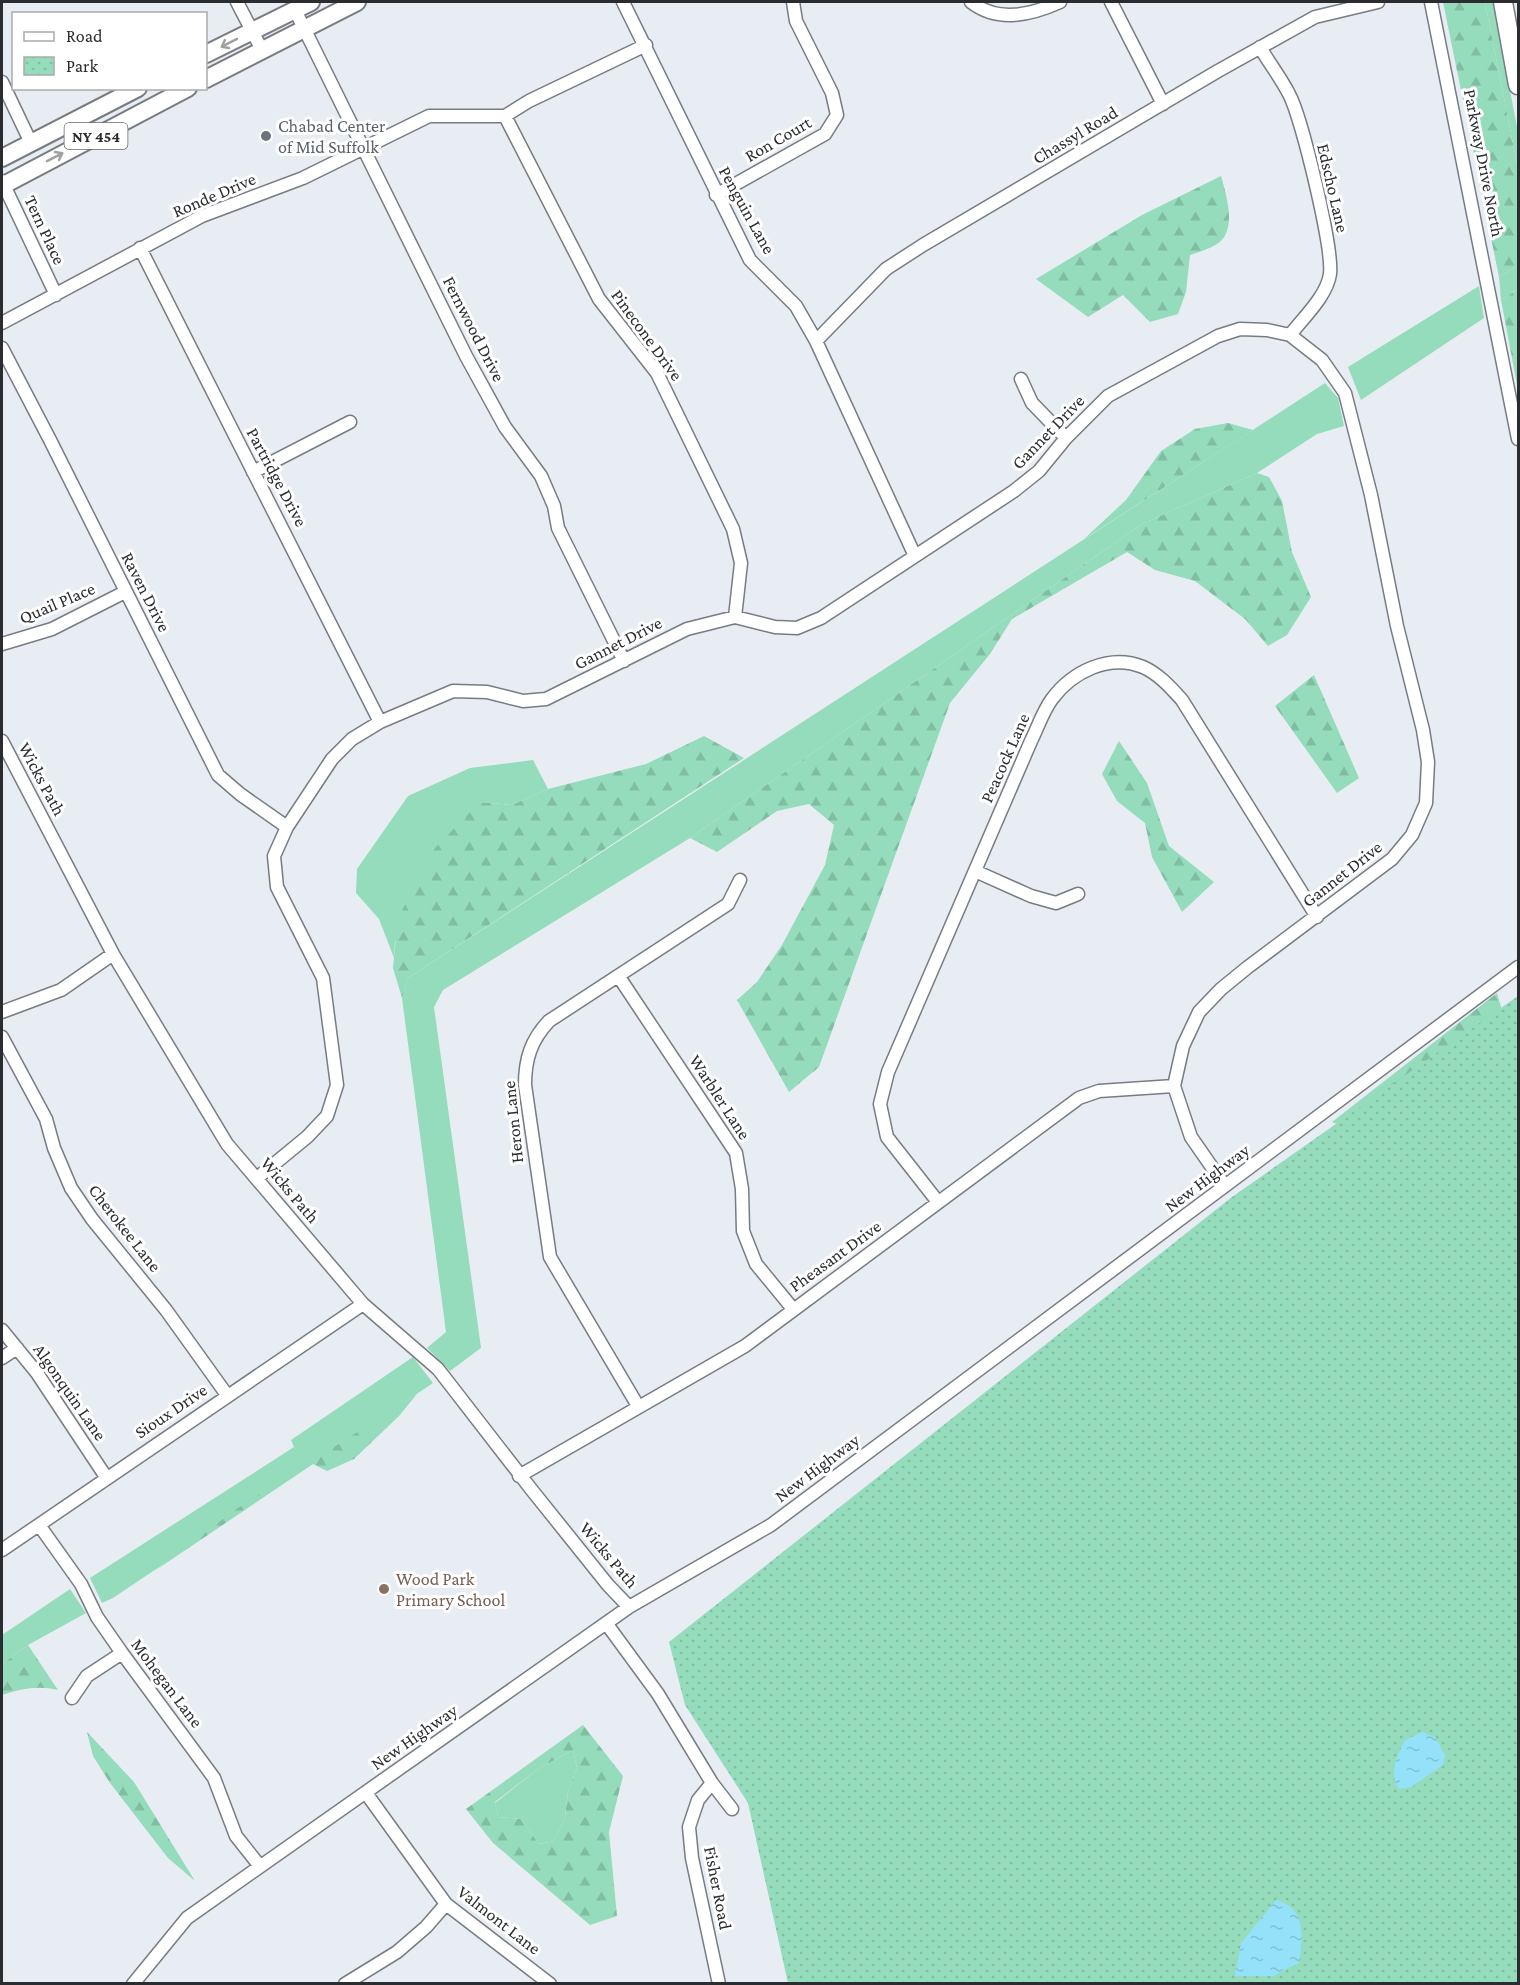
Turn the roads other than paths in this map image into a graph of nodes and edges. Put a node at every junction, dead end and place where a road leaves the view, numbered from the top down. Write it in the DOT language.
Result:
graph roads {
  1 [pos="237,2"];
  2 [pos="311,2"];
  3 [pos="357,2"];
  4 [pos="623,2"];
  5 [pos="793,2"];
  6 [pos="971,2"];
  7 [pos="1060,2"];
  8 [pos="1111,2"];
  9 [pos="1378,2"];
  10 [pos="1431,2"];
  11 [pos="1503,2"];
  12 [pos="295,10"];
  13 [pos="304,28"];
  14 [pos="252,31"];
  15 [pos="646,45"];
  16 [pos="1260,47"];
  17 [pos="262,50"];
  18 [pos="207,54"];
  19 [pos="207,79"];
  20 [pos="2,82"];
  21 [pos="1518,85"];
  22 [pos="134,90"];
  23 [pos="184,90"];
  24 [pos="1163,104"];
  25 [pos="505,116"];
  26 [pos="31,143"];
  27 [pos="362,149"];
  28 [pos="2,158"];
  29 [pos="2,184"];
  30 [pos="716,195"];
  31 [pos="140,249"];
  32 [pos="56,295"];
  33 [pos="2,323"];
  34 [pos="1290,335"];
  35 [pos="816,341"];
  36 [pos="2,348"];
  37 [pos="1021,379"];
  38 [pos="350,422"];
  39 [pos="1066,438"];
  40 [pos="1518,439"];
  41 [pos="253,472"];
  42 [pos="915,556"];
  43 [pos="125,592"];
  44 [pos="735,616"];
  45 [pos="2,644"];
  46 [pos="624,661"];
  47 [pos="380,722"];
  48 [pos="3,746"];
  49 [pos="287,827"];
  50 [pos="975,871"];
  51 [pos="740,880"];
  52 [pos="1078,894"];
  53 [pos="1317,917"];
  54 [pos="113,954"];
  55 [pos="1518,967"];
  56 [pos="619,977"];
  57 [pos="2,1012"];
  58 [pos="2,1037"];
  59 [pos="1174,1086"];
  60 [pos="258,1178"];
  61 [pos="1225,1186"];
  62 [pos="938,1202"];
  63 [pos="363,1304"];
  64 [pos="793,1310"];
  65 [pos="2,1330"];
  66 [pos="17,1348"];
  67 [pos="2,1358"];
  68 [pos="227,1395"];
  69 [pos="638,1406"];
  70 [pos="519,1476"];
  71 [pos="106,1477"];
  72 [pos="39,1525"];
  73 [pos="2,1550"];
  74 [pos="629,1607"];
  75 [pos="606,1623"];
  76 [pos="122,1653"];
  77 [pos="72,1698"];
  78 [pos="712,1783"];
  79 [pos="366,1793"];
  80 [pos="732,1809"];
  81 [pos="259,1865"];
  82 [pos="446,1904"];
  83 [pos="133,1983"];
  84 [pos="345,1983"];
  85 [pos="550,1983"];
  86 [pos="719,1983"];
  1 -- 14 [label="street"];
  2 -- 12 [label="main road"];
  3 -- 13 [label="main road"];
  4 -- 15 [label="street, Penguin Lane"];
  5 -- 30 [label="street, Ron Court"];
  6 -- 7 [label="street"];
  8 -- 24 [label="street"];
  9 -- 16 [label="street, Chassyl Road"];
  10 -- 40 [label="street, Parkway Drive North"];
  11 -- 21 [label="highway"];
  12 -- 13 [label="street, Fernwood Drive"];
  12 -- 14 [label="main road"];
  13 -- 17 [label="main road"];
  13 -- 27 [label="street, Fernwood Drive"];
  14 -- 17 [label="street"];
  14 -- 18 [label="main road, one-way"];
  15 -- 25 [label="street"];
  15 -- 30 [label="street, Penguin Lane"];
  16 -- 24 [label="street, Chassyl Road"];
  16 -- 34 [label="street, Edscho Lane"];
  17 -- 19 [label="main road"];
  20 -- 26 [label="street"];
  22 -- 26 [label="main road, NY 454"];
  29 -- 23 [label="main road, NY 454, one-way"];
  24 -- 35 [label="street, Chassyl Road"];
  25 -- 27 [label="street, Ronde Drive"];
  25 -- 44 [label="street, Pinecone Drive"];
  26 -- 28 [label="main road, NY 454"];
  27 -- 31 [label="street, Ronde Drive"];
  27 -- 46 [label="street, Fernwood Drive"];
  29 -- 32 [label="street, Tern Place"];
  30 -- 35 [label="street, Penguin Lane"];
  31 -- 32 [label="street, Ronde Drive"];
  31 -- 41 [label="street, Partridge Drive"];
  32 -- 33 [label="street, Ronde Drive"];
  34 -- 39 [label="street, Gannet Drive"];
  34 -- 53 [label="street, Gannet Drive"];
  35 -- 42 [label="street, Penguin Lane"];
  36 -- 43 [label="street, Raven Drive"];
  37 -- 39 [label="street"];
  38 -- 41 [label="street"];
  39 -- 42 [label="street, Gannet Drive"];
  41 -- 47 [label="street, Partridge Drive"];
  42 -- 44 [label="street, Gannet Drive"];
  43 -- 45 [label="street, Quail Place"];
  43 -- 49 [label="street, Raven Drive"];
  44 -- 46 [label="street, Gannet Drive"];
  46 -- 47 [label="street, Gannet Drive"];
  47 -- 49 [label="street, Gannet Drive"];
  48 -- 54 [label="street, Wicks Path"];
  49 -- 60 [label="street, Gannet Drive"];
  50 -- 52 [label="street"];
  50 -- 53 [label="street, Peacock Lane"];
  50 -- 62 [label="street, Peacock Lane"];
  51 -- 56 [label="street, Heron Lane"];
  53 -- 59 [label="street, Gannet Drive"];
  54 -- 57 [label="street"];
  54 -- 60 [label="street, Wicks Path"];
  55 -- 61 [label="street, New Highway"];
  56 -- 64 [label="street, Warbler Lane"];
  56 -- 69 [label="street, Heron Lane"];
  58 -- 68 [label="street, Cherokee Lane"];
  59 -- 61 [label="street"];
  59 -- 62 [label="street, Pheasant Drive"];
  60 -- 63 [label="street, Wicks Path"];
  61 -- 74 [label="street, New Highway"];
  62 -- 64 [label="street, Pheasant Drive"];
  63 -- 68 [label="street, Sioux Drive"];
  63 -- 70 [label="street, Wicks Path"];
  64 -- 69 [label="street, Pheasant Drive"];
  65 -- 66 [label="street, Algonquin Lane"];
  66 -- 67 [label="street"];
  66 -- 71 [label="street, Algonquin Lane"];
  68 -- 71 [label="street, Sioux Drive"];
  69 -- 70 [label="street, Pheasant Drive"];
  70 -- 74 [label="street, Wicks Path"];
  71 -- 72 [label="street, Sioux Drive"];
  72 -- 73 [label="street, Sioux Drive"];
  72 -- 76 [label="street, Mohegan Lane"];
  74 -- 75 [label="street, New Highway"];
  75 -- 78 [label="street"];
  75 -- 79 [label="street, New Highway"];
  76 -- 77 [label="street"];
  76 -- 81 [label="street, Mohegan Lane"];
  78 -- 80 [label="street"];
  78 -- 86 [label="street, Fisher Road"];
  79 -- 81 [label="street, New Highway"];
  79 -- 82 [label="street, Valmont Lane"];
  81 -- 83 [label="street, New Highway"];
  82 -- 84 [label="street"];
  82 -- 85 [label="street, Valmont Lane"];
}
